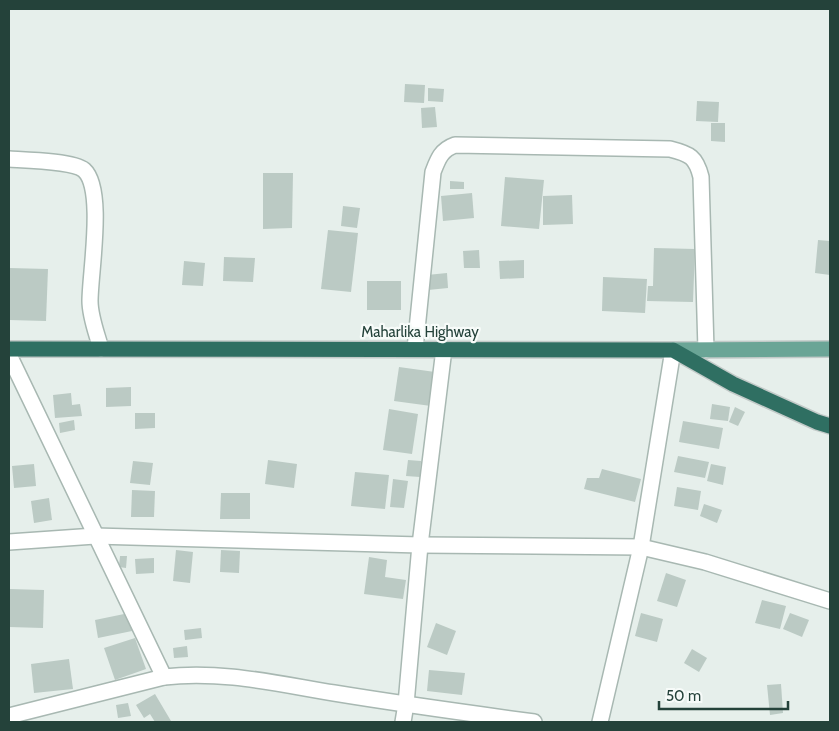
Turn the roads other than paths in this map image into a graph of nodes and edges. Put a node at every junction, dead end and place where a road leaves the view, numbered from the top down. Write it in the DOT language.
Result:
graph roads {
  1 [pos="9,159"];
  2 [pos="9,349"];
  3 [pos="101,349"];
  4 [pos="415,349"];
  5 [pos="444,349"];
  6 [pos="830,349"];
  7 [pos="673,350"];
  8 [pos="706,350"];
  9 [pos="9,356"];
  10 [pos="830,426"];
  11 [pos="95,536"];
  12 [pos="9,542"];
  13 [pos="420,545"];
  14 [pos="641,547"];
  15 [pos="830,601"];
  16 [pos="164,677"];
  17 [pos="406,704"];
  18 [pos="9,716"];
  19 [pos="403,722"];
  20 [pos="534,722"];
  21 [pos="600,722"];
  1 -- 3 [label="street"];
  2 -- 3 [label="highway, Maharlika Highway"];
  3 -- 4 [label="highway, Maharlika Highway"];
  4 -- 5 [label="highway, Maharlika Highway"];
  4 -- 8 [label="street"];
  5 -- 7 [label="highway, Maharlika Highway"];
  5 -- 13 [label="street"];
  6 -- 8 [label="main road, Maharlika Highway"];
  7 -- 8 [label="main road, Maharlika Highway"];
  7 -- 10 [label="highway"];
  7 -- 14 [label="street"];
  9 -- 11 [label="street"];
  11 -- 12 [label="street"];
  11 -- 13 [label="street"];
  11 -- 16 [label="street"];
  13 -- 14 [label="street"];
  13 -- 17 [label="street"];
  14 -- 15 [label="street"];
  14 -- 21 [label="street"];
  16 -- 17 [label="street"];
  16 -- 18 [label="street"];
  17 -- 19 [label="street"];
  17 -- 20 [label="street"];
}
